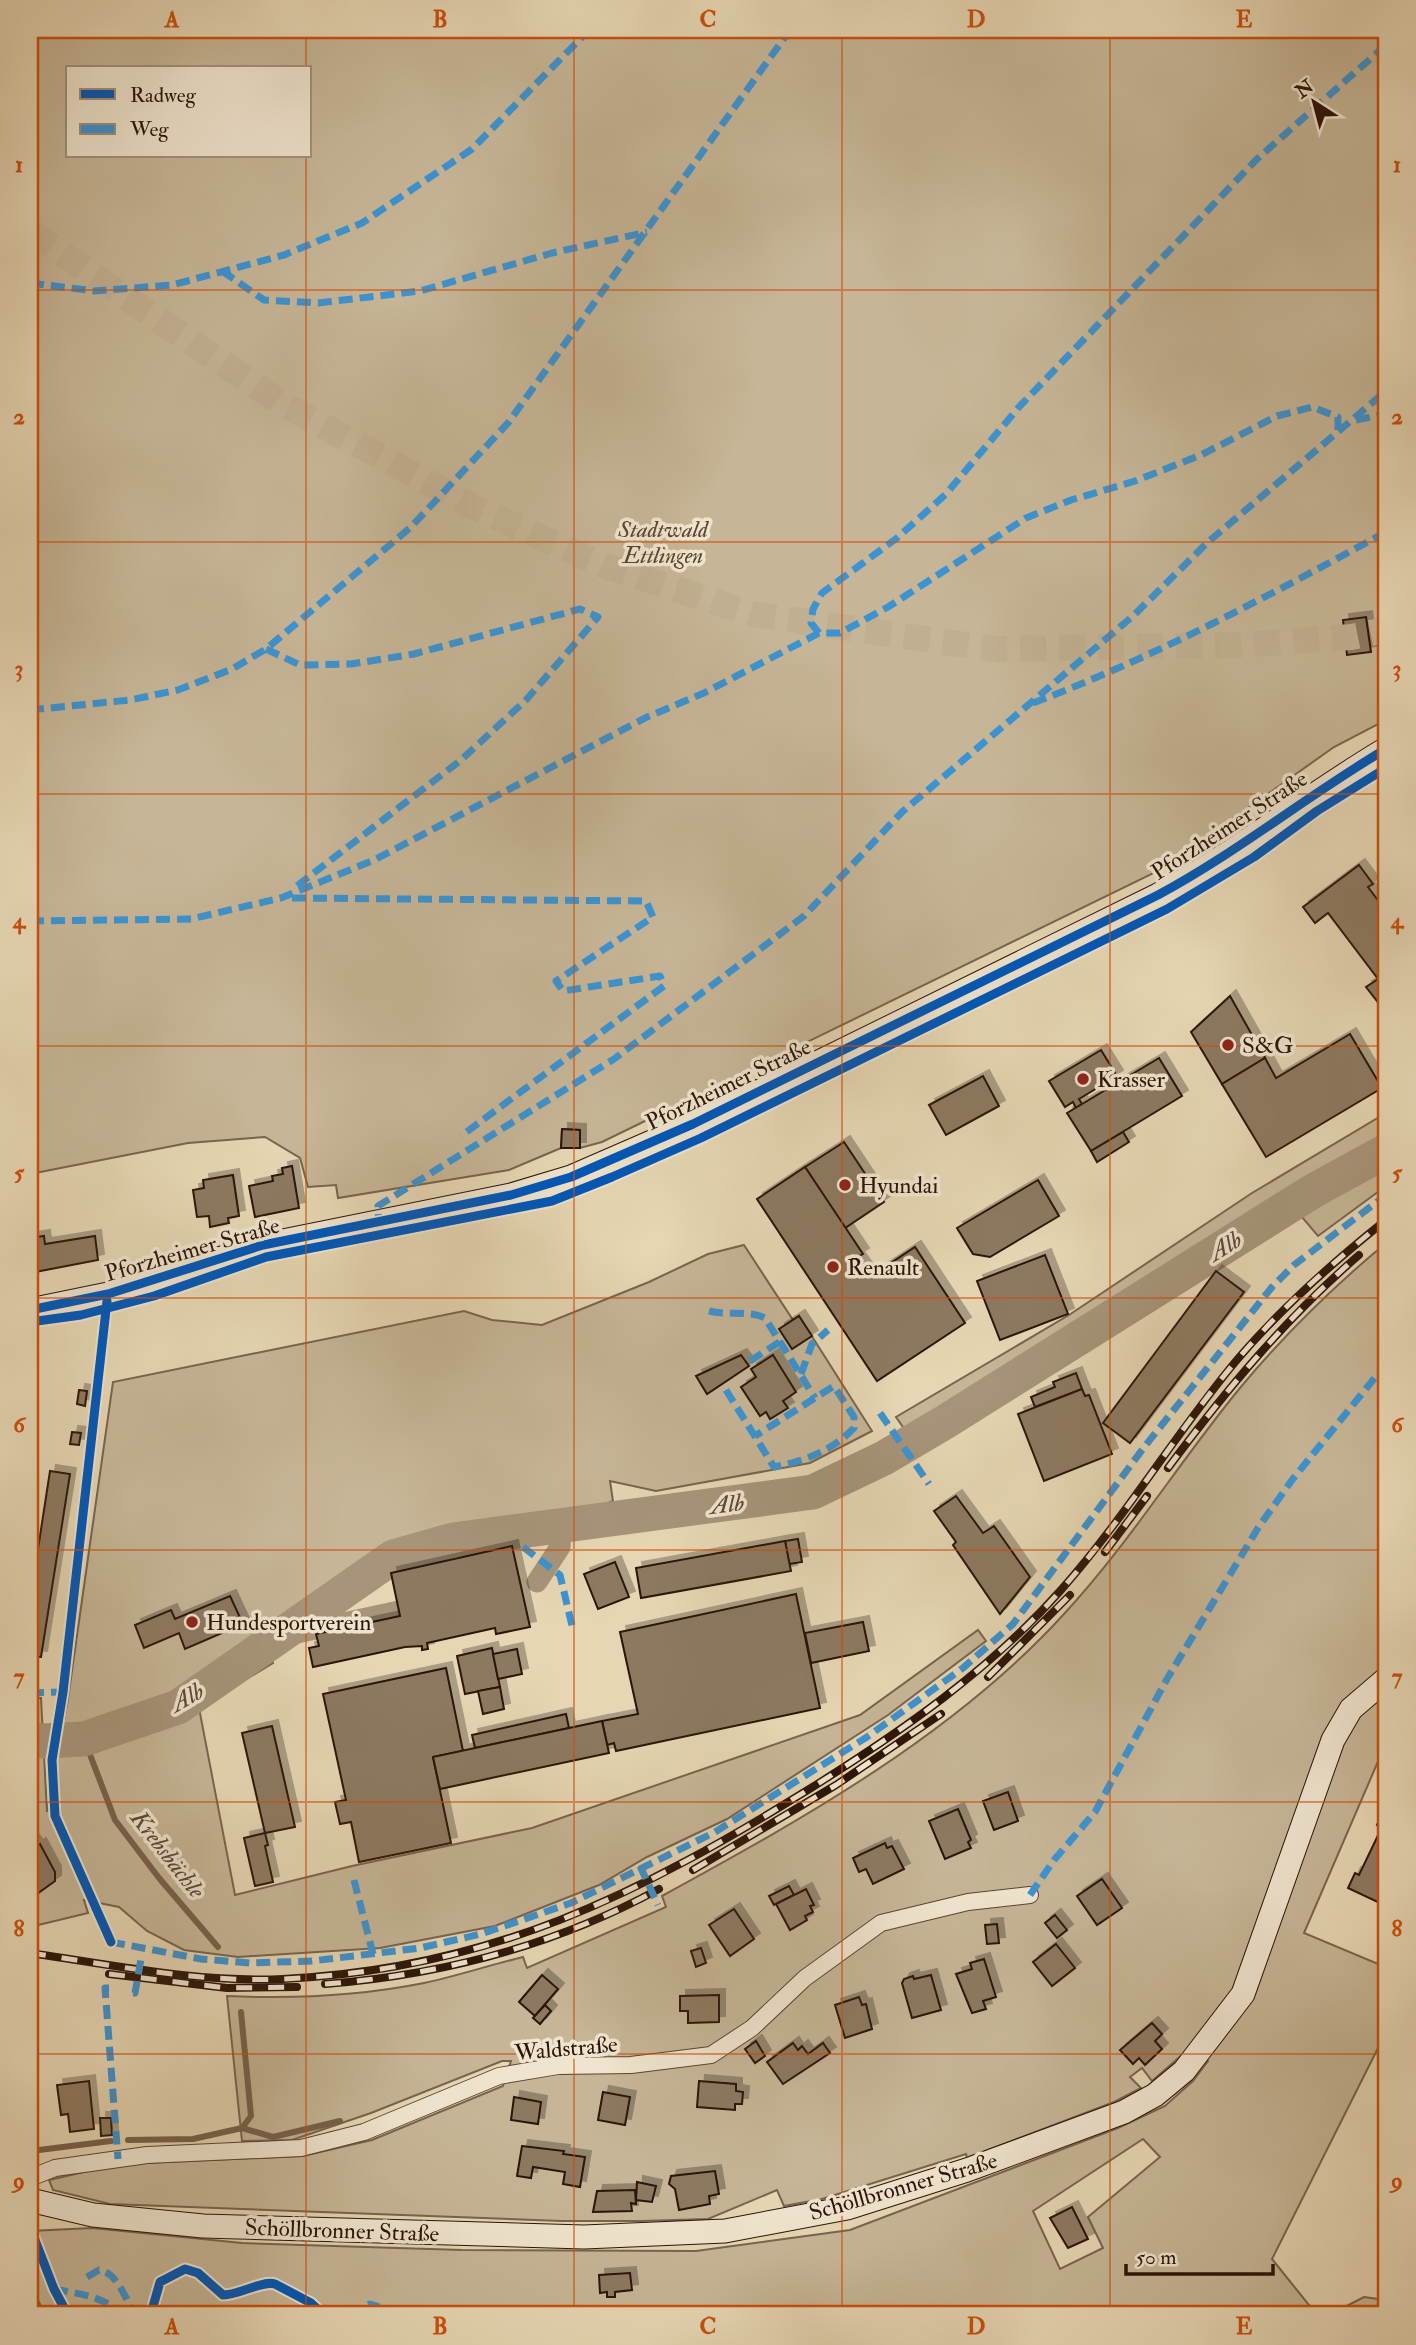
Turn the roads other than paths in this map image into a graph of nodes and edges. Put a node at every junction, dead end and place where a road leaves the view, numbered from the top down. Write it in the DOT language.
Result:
graph roads {
  1 [pos="1386,749"];
  2 [pos="30,1310"];
  3 [pos="1386,1679"];
  4 [pos="1030,1895"];
  5 [pos="30,2178"];
  6 [pos="30,2200"];
  1 -- 2 [label="main road, Pforzheimer Straße"];
  3 -- 6 [label="main road, Schöllbronner Straße"];
  4 -- 5 [label="street, Waldstraße"];
}
